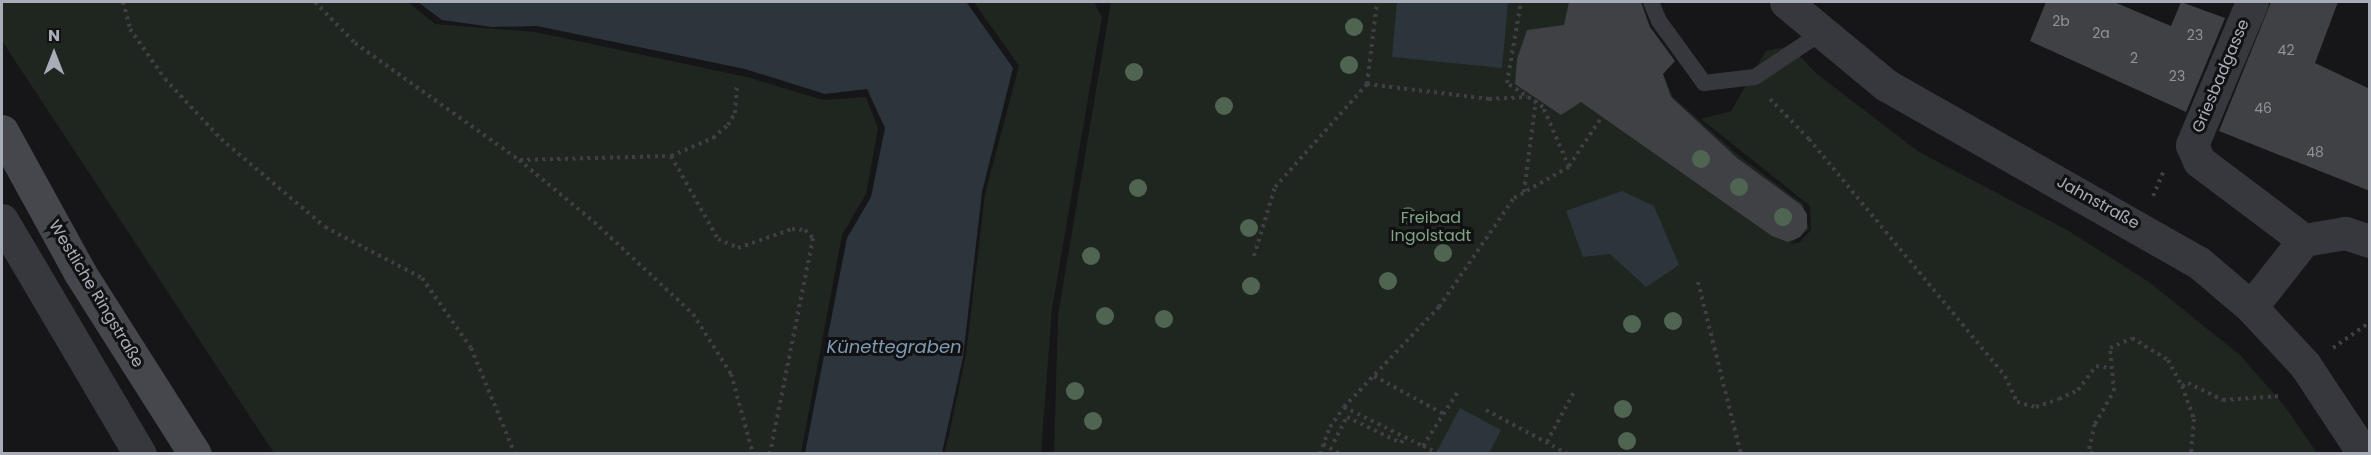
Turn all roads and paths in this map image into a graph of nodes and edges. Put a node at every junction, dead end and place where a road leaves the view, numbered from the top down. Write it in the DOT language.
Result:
graph roads {
  1 [pos="123,2"];
  2 [pos="315,2"];
  3 [pos="1377,2"];
  4 [pos="1521,2"];
  5 [pos="1651,2"];
  6 [pos="1786,2"];
  7 [pos="2250,2"];
  8 [pos="1821,33"];
  9 [pos="1366,84"];
  10 [pos="737,86"];
  11 [pos="1764,93"];
  12 [pos="1527,96"];
  13 [pos="1536,100"];
  14 [pos="1601,118"];
  15 [pos="2,131"];
  16 [pos="670,156"];
  17 [pos="519,160"];
  18 [pos="1569,167"];
  19 [pos="1524,192"];
  20 [pos="2,220"];
  21 [pos="2304,240"];
  22 [pos="2370,242"];
  23 [pos="1254,256"];
  24 [pos="1698,282"];
  25 [pos="2251,307"];
  26 [pos="2110,368"];
  27 [pos="1374,376"];
  28 [pos="2182,386"];
  29 [pos="1459,390"];
  30 [pos="1575,390"];
  31 [pos="2283,396"];
  32 [pos="1344,407"];
  33 [pos="1486,410"];
  34 [pos="1444,414"];
  35 [pos="1404,437"];
  36 [pos="1336,440"];
  37 [pos="1547,442"];
  38 [pos="1323,444"];
  39 [pos="1423,446"];
  40 [pos="140,453"];
  41 [pos="195,453"];
  42 [pos="515,453"];
  43 [pos="753,453"];
  44 [pos="770,453"];
  45 [pos="1320,453"];
  46 [pos="1340,453"];
  47 [pos="1440,453"];
  48 [pos="1568,453"];
  49 [pos="1741,453"];
  50 [pos="2092,453"];
  51 [pos="2191,453"];
  52 [pos="2364,453"];
  1 -- 42 [label="path"];
  2 -- 17 [label="path"];
  3 -- 9 [label="path"];
  4 -- 12 [label="path"];
  5 -- 8 [label="lane"];
  6 -- 8 [label="street, Jahnstraße"];
  7 -- 21 [label="street, Griesbadgasse"];
  8 -- 25 [label="street, Jahnstraße"];
  9 -- 12 [label="path"];
  9 -- 23 [label="path"];
  10 -- 16 [label="path"];
  11 -- 26 [label="path"];
  12 -- 13 [label="path"];
  13 -- 18 [label="path"];
  13 -- 19 [label="path"];
  14 -- 18 [label="path"];
  15 -- 41 [label="main road, Westliche Ringstraße"];
  16 -- 17 [label="path"];
  16 -- 44 [label="path"];
  17 -- 43 [label="path"];
  18 -- 19 [label="path"];
  19 -- 27 [label="path"];
  20 -- 40 [label="street"];
  21 -- 22 [label="street"];
  21 -- 25 [label="street"];
  24 -- 49 [label="path"];
  25 -- 52 [label="street, Jahnstraße"];
  26 -- 28 [label="path"];
  26 -- 50 [label="path"];
  27 -- 32 [label="path"];
  27 -- 34 [label="path"];
  28 -- 31 [label="path"];
  28 -- 51 [label="path"];
  29 -- 34 [label="path"];
  30 -- 37 [label="path"];
  32 -- 35 [label="path"];
  32 -- 38 [label="path"];
  33 -- 37 [label="path"];
  34 -- 39 [label="path"];
  35 -- 36 [label="path"];
  35 -- 39 [label="path"];
  37 -- 48 [label="path"];
  38 -- 45 [label="path"];
  38 -- 46 [label="path"];
  39 -- 47 [label="path"];
}
